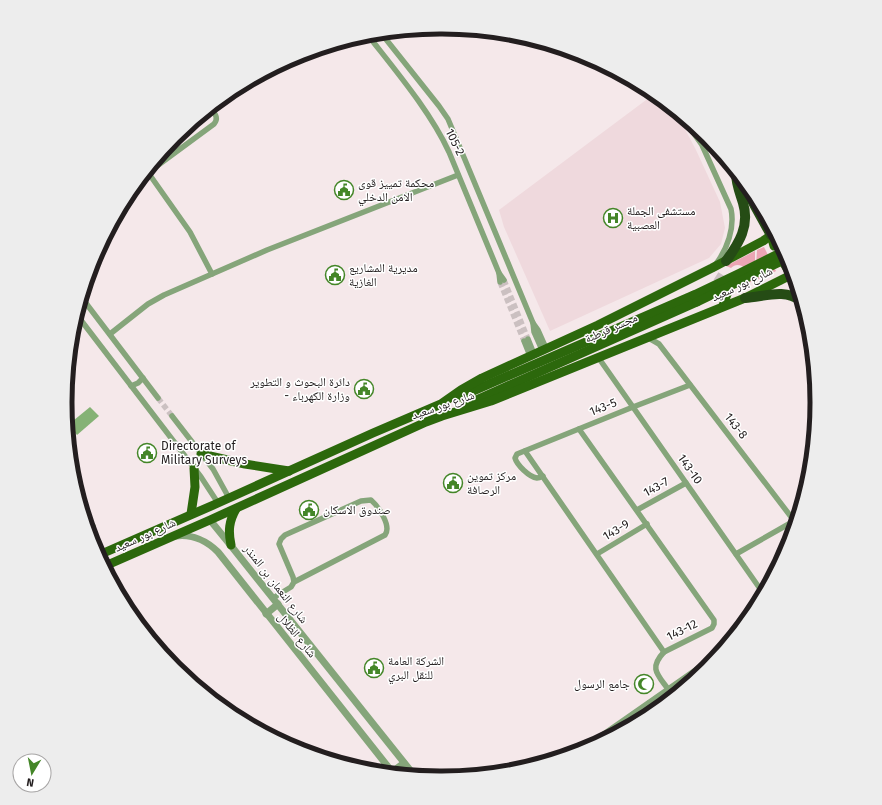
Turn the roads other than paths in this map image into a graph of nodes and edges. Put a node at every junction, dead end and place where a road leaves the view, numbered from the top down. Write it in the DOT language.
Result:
graph roads {
  1 [pos="385,38"];
  2 [pos="372,41"];
  3 [pos="214,113"];
  4 [pos="695,136"];
  5 [pos="163,161"];
  6 [pos="458,175"];
  7 [pos="151,176"];
  8 [pos="737,184"];
  9 [pos="769,236"];
  10 [pos="778,254"];
  11 [pos="726,261"];
  12 [pos="781,262"];
  13 [pos="714,272"];
  14 [pos="212,274"];
  15 [pos="788,278"];
  16 [pos="502,281"];
  17 [pos="728,291"];
  18 [pos="794,296"];
  19 [pos="695,298"];
  20 [pos="745,298"];
  21 [pos="86,303"];
  22 [pos="723,306"];
  23 [pos="82,322"];
  24 [pos="661,332"];
  25 [pos="110,334"];
  26 [pos="647,337"];
  27 [pos="526,340"];
  28 [pos="659,344"];
  29 [pos="538,352"];
  30 [pos="598,357"];
  31 [pos="143,378"];
  32 [pos="690,385"];
  33 [pos="131,386"];
  34 [pos="158,398"];
  35 [pos="441,404"];
  36 [pos="633,407"];
  37 [pos="172,416"];
  38 [pos="442,416"];
  39 [pos="579,429"];
  40 [pos="525,451"];
  41 [pos="201,454"];
  42 [pos="194,468"];
  43 [pos="289,471"];
  44 [pos="543,476"];
  45 [pos="686,483"];
  46 [pos="229,498"];
  47 [pos="218,503"];
  48 [pos="236,509"];
  49 [pos="637,510"];
  50 [pos="191,514"];
  51 [pos="791,516"];
  52 [pos="210,520"];
  53 [pos="647,524"];
  54 [pos="789,525"];
  55 [pos="170,537"];
  56 [pos="231,545"];
  57 [pos="105,552"];
  58 [pos="597,554"];
  59 [pos="736,554"];
  60 [pos="110,564"];
  61 [pos="294,582"];
  62 [pos="759,588"];
  63 [pos="275,601"];
  64 [pos="266,614"];
  65 [pos="664,652"];
  66 [pos="692,672"];
  67 [pos="668,689"];
  68 [pos="649,702"];
  69 [pos="651,705"];
  70 [pos="369,720"];
  71 [pos="358,729"];
  72 [pos="608,731"];
  73 [pos="404,763"];
  74 [pos="388,767"];
  75 [pos="398,768"];
  76 [pos="409,769"];
  1 -- 29 [label="street"];
  2 -- 6 [label="street, 105-2"];
  3 -- 5 [label="street"];
  4 -- 13 [label="street"];
  6 -- 14 [label="street"];
  6 -- 16 [label="street, 105-2"];
  7 -- 14 [label="street"];
  8 -- 11 [label="highway"];
  9 -- 11 [label="main road"];
  10 -- 19 [label="main road, مجسر قرطبة, bridge"];
  11 -- 13 [label="main road"];
  12 -- 19 [label="main road, مجسر قرطبة, bridge"];
  13 -- 29 [label="main road, شارع بور سعيد"];
  14 -- 25 [label="street"];
  15 -- 20 [label="main road, شارع بور سعيد"];
  17 -- 22 [label="main road"];
  18 -- 20 [label="highway"];
  19 -- 35 [label="main road, مجسر قرطبة"];
  19 -- 38 [label="main road, مجسر قرطبة"];
  20 -- 22 [label="main road, شارع بور سعيد"];
  21 -- 25 [label="street"];
  22 -- 24 [label="main road, شارع بور سعيد"];
  23 -- 33 [label="street"];
  24 -- 26 [label="main road, شارع بور سعيد"];
  24 -- 28 [label="street"];
  25 -- 31 [label="street"];
  26 -- 28 [label="street, 143-8"];
  26 -- 30 [label="main road, شارع بور سعيد"];
  27 -- 29 [label="street"];
  28 -- 32 [label="street, 143-8"];
  29 -- 35 [label="main road, شارع بور سعيد"];
  30 -- 36 [label="street, 143-10"];
  30 -- 38 [label="main road, شارع بور سعيد"];
  31 -- 33 [label="street"];
  31 -- 34 [label="street"];
  32 -- 36 [label="street, 143-5"];
  32 -- 51 [label="street, 143-8"];
  33 -- 42 [label="street"];
  35 -- 43 [label="main road, شارع بور سعيد"];
  36 -- 39 [label="street, 143-5"];
  36 -- 45 [label="street, 143-10"];
  37 -- 41 [label="street"];
  38 -- 48 [label="main road, شارع بور سعيد"];
  39 -- 40 [label="street, 143-5"];
  39 -- 49 [label="street, 143-12"];
  40 -- 44 [label="street, 143-12"];
  40 -- 44 [label="street"];
  41 -- 43 [label="main road"];
  41 -- 46 [label="street"];
  42 -- 47 [label="street"];
  42 -- 50 [label="main road"];
  43 -- 46 [label="main road, شارع بور سعيد"];
  44 -- 58 [label="street, 143-12"];
  45 -- 49 [label="street, 143-7"];
  45 -- 59 [label="street, 143-10"];
  46 -- 47 [label="main road, شارع بور سعيد"];
  47 -- 50 [label="main road, شارع بور سعيد"];
  48 -- 52 [label="main road, شارع بور سعيد"];
  48 -- 56 [label="main road"];
  49 -- 53 [label="street, 143-12"];
  50 -- 57 [label="main road, شارع بور سعيد"];
  52 -- 55 [label="main road, شارع بور سعيد"];
  52 -- 56 [label="street, شارع النعمان بن المنذر"];
  53 -- 58 [label="street, 143-9"];
  53 -- 65 [label="street, 143-12"];
  54 -- 59 [label="street"];
  55 -- 60 [label="main road, شارع بور سعيد"];
  55 -- 64 [label="street, شارع الظلال"];
  56 -- 63 [label="street, شارع النعمان بن المنذر"];
  58 -- 65 [label="street, 143-12"];
  59 -- 62 [label="street, 143-10"];
  61 -- 61 [label="street"];
  61 -- 63 [label="street"];
  63 -- 64 [label="street"];
  63 -- 70 [label="street, شارع النعمان بن المنذر"];
  64 -- 71 [label="street, شارع الظلال"];
  65 -- 67 [label="street"];
  66 -- 67 [label="street"];
  67 -- 68 [label="street"];
  68 -- 69 [label="street"];
  68 -- 72 [label="street"];
  70 -- 71 [label="street"];
  70 -- 73 [label="street, شارع النعمان بن المنذر"];
  71 -- 74 [label="street, شارع الظلال"];
  73 -- 75 [label="street"];
  73 -- 76 [label="street, شارع النعمان بن المنذر"];
}
